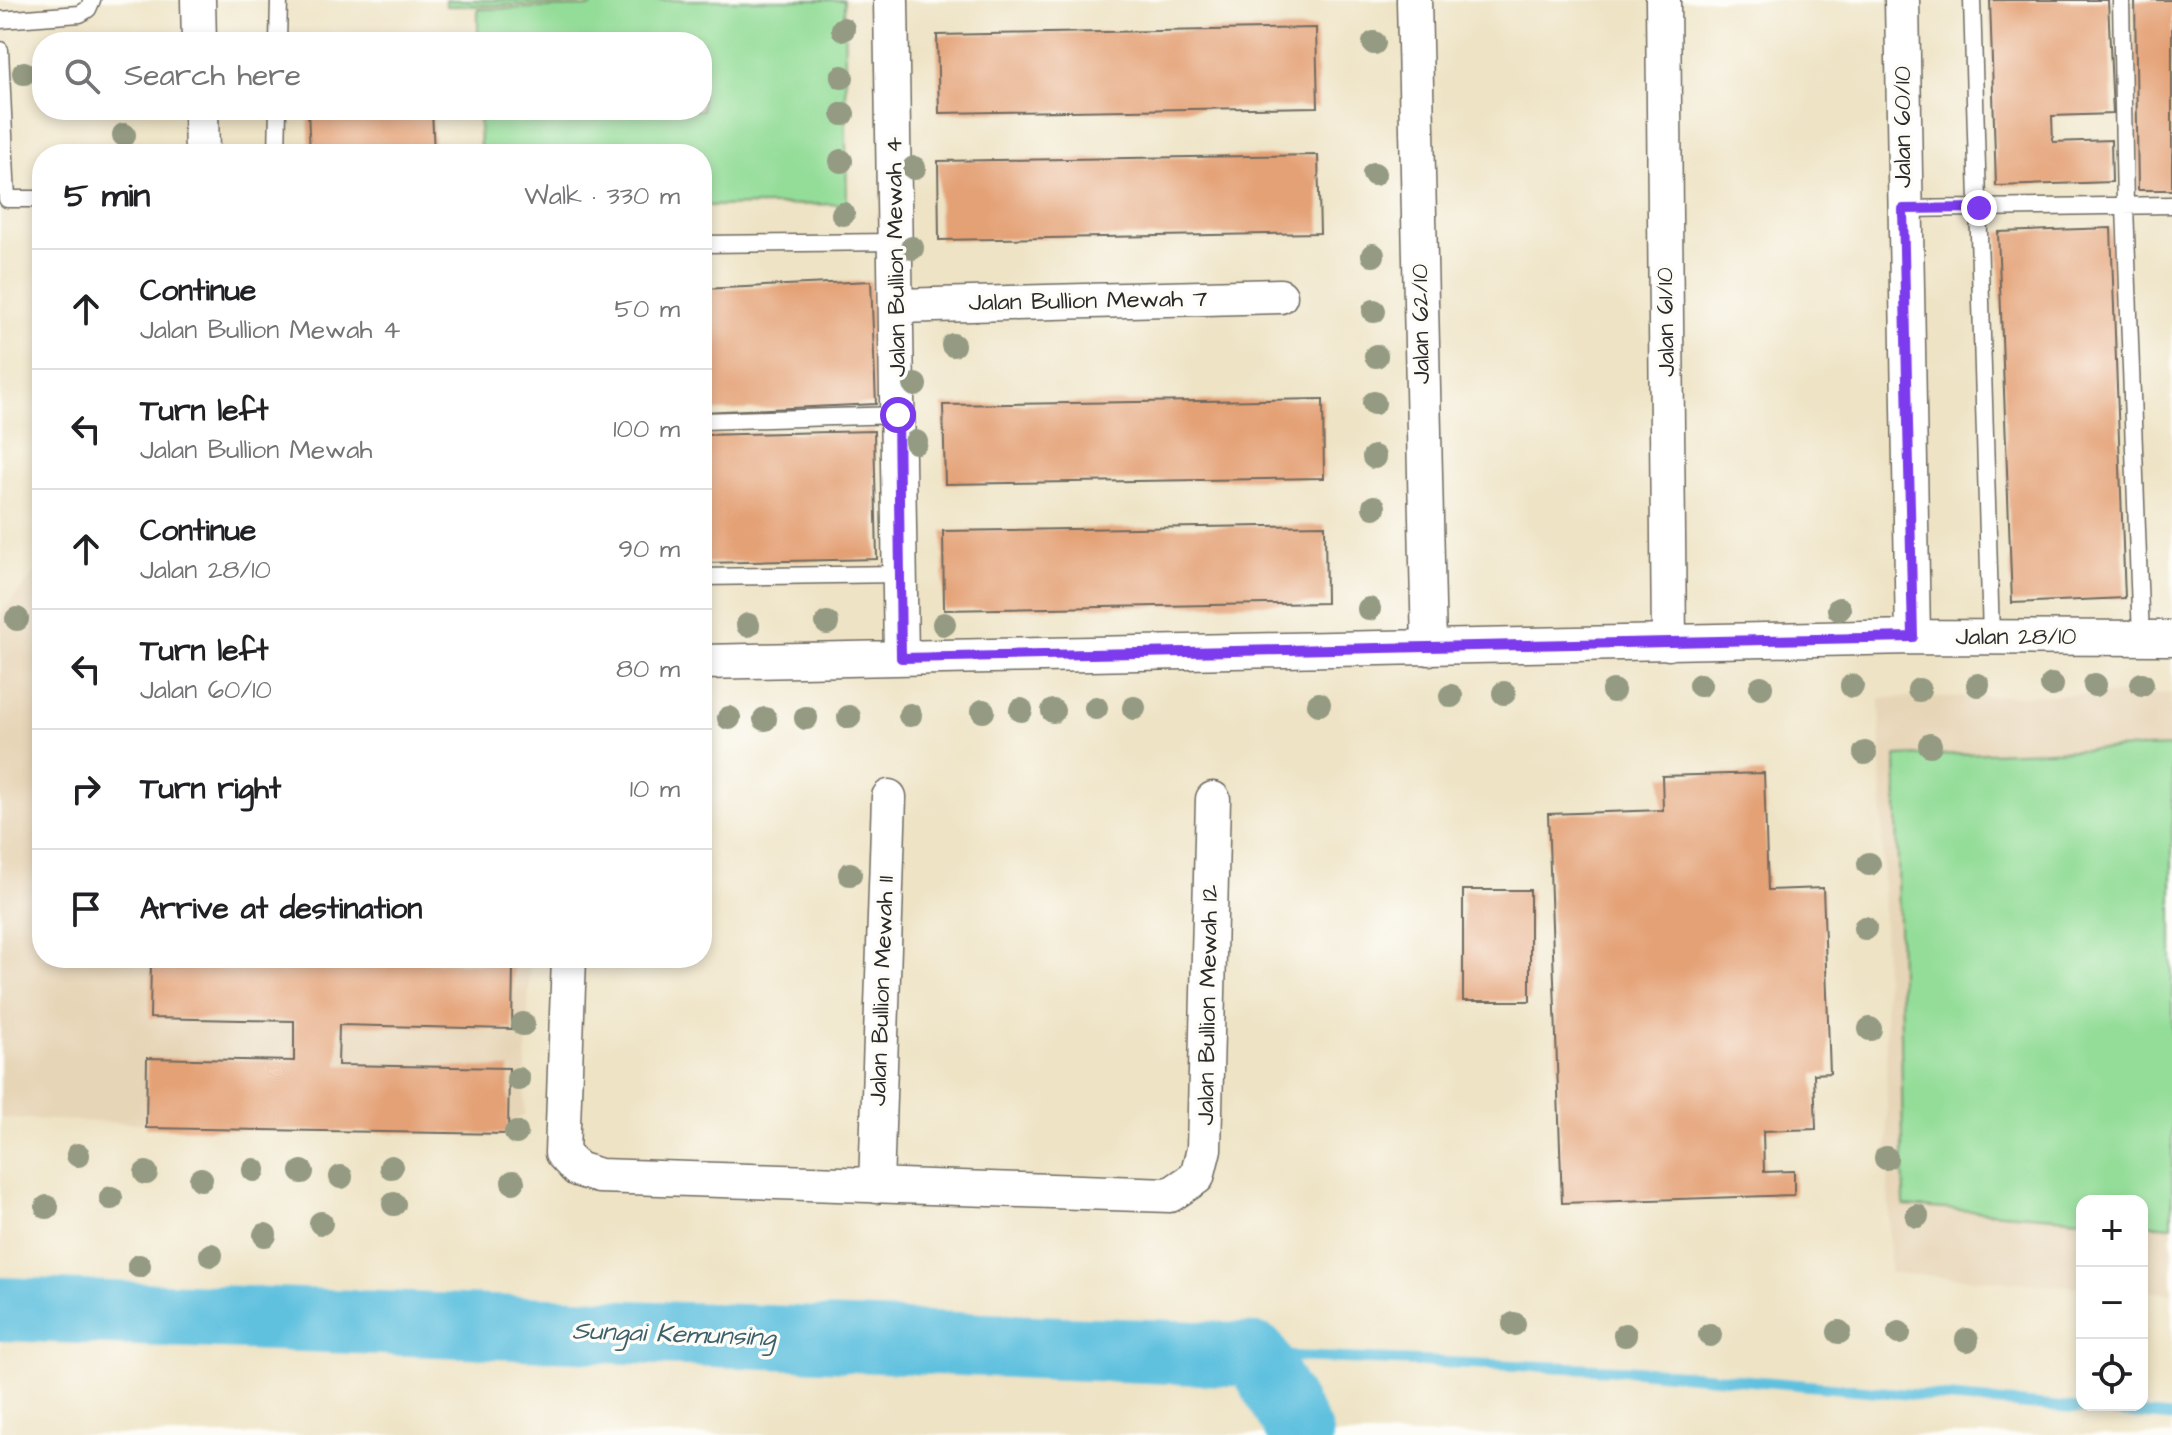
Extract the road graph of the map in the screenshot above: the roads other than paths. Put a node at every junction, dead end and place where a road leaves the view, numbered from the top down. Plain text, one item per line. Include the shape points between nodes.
1 (92, 0) edge
2 (198, 0) edge
3 (279, 0) edge
4 (891, 0) edge
5 (1414, 0) edge
6 (1663, 0) edge
7 (1902, 0) edge
8 (1972, 0) edge
9 (2121, 0) edge
10 (0, 20) edge
11 (199, 32) edge
12 (278, 32) edge
13 (0, 50) edge
14 (201, 120) edge
15 (278, 120) edge
16 (202, 144) edge
17 (277, 144) edge
18 (32, 199) edge
19 (3, 200) edge
20 (2172, 205) edge
21 (2125, 206) junction
22 (1979, 208) junction
23 (1903, 209) junction
24 (896, 242) junction
25 (712, 244) edge
26 (1280, 296) dead end
27 (897, 306) junction
28 (898, 415) junction
29 (712, 421) edge
30 (899, 574) junction
31 (712, 577) edge
32 (1913, 637) junction
33 (1991, 637) junction
34 (2157, 638) edge
35 (1669, 643) junction
36 (1429, 648) junction
37 (901, 658) junction
38 (712, 662) edge
39 (889, 797) dead end
40 (1213, 799) dead end
41 (569, 968) edge
42 (876, 1186) junction

1 - 10 lane via 80,14
2 - 11 street
3 - 12 lane
4 - 24 street, Jalan Bullion Mewah 4
5 - 36 street, Jalan 62/10
6 - 35 street, Jalan 61/10
7 - 23 street, Jalan 60/10
8 - 22 lane
9 - 21 lane
13 - 19 lane
14 - 16 street
15 - 17 lane
18 - 19 lane
20 - 21 lane
21 - 22 lane
21 - 34 lane
22 - 23 lane
22 - 33 lane
23 - 32 street, Jalan 60/10
24 - 25 lane
24 - 27 street, Jalan Bullion Mewah 4
26 - 27 street, Jalan Bullion Mewah 7
27 - 28 street, Jalan Bullion Mewah 4
28 - 29 lane
28 - 30 street, Jalan Bullion Mewah 4
30 - 31 lane
30 - 37 street, Jalan Bullion Mewah 4
32 - 33 street, Jalan 28/10
32 - 35 street, Jalan 28/10
33 - 34 street, Jalan 28/10
35 - 36 street, Jalan 28/10
36 - 37 street, Jalan 28/10
37 - 38 street, Jalan 28/10
39 - 42 street, Jalan Bullion Mewah 11
40 - 42 street, Jalan Bullion Mewah 12 via 1204,1149 1197,1177 1170,1195
41 - 42 street via 562,1153 577,1169 599,1176

